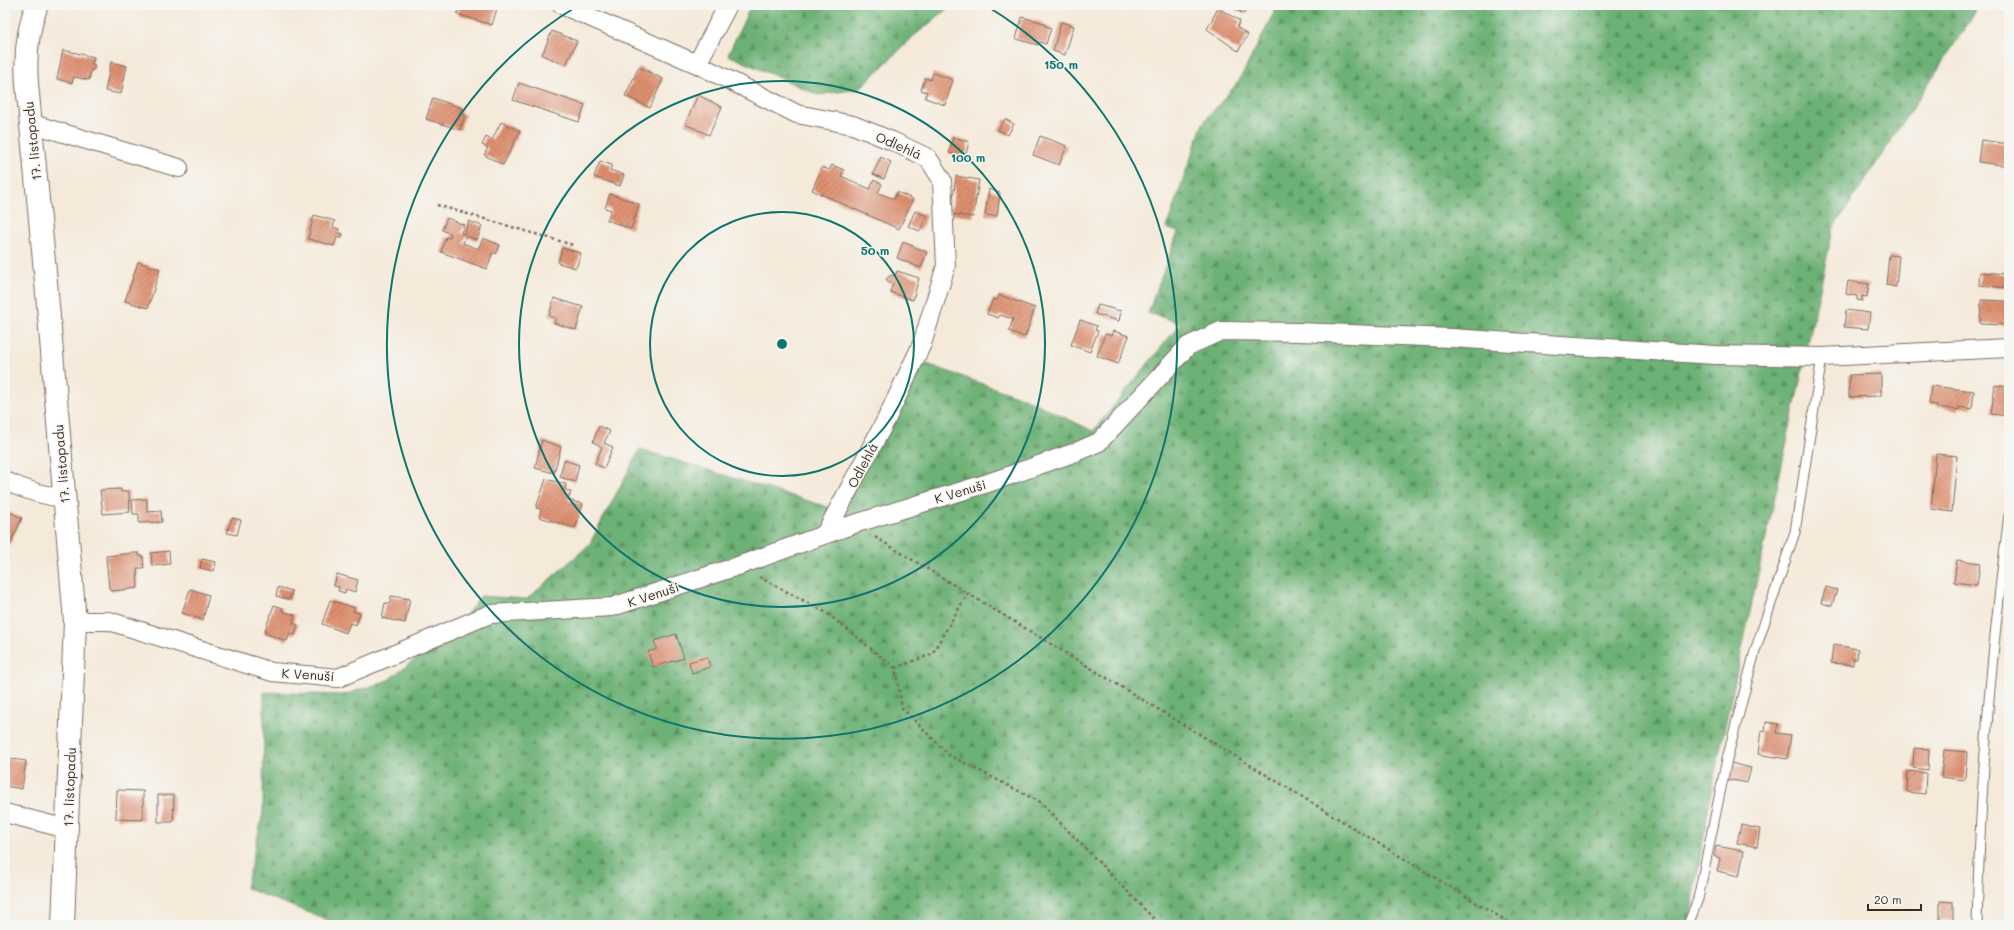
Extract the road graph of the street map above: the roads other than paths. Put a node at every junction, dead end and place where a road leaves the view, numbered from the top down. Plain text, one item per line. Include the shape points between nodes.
1 (37, 5) edge
2 (562, 5) edge
3 (728, 5) edge
4 (697, 64) junction
5 (30, 123) junction
6 (179, 168) dead end
7 (2009, 348) edge
8 (1822, 357) junction
9 (5, 481) edge
10 (64, 498) junction
11 (2009, 515) edge
12 (824, 534) junction
13 (75, 621) junction
14 (5, 813) edge
15 (67, 829) junction
16 (63, 925) edge
17 (1688, 925) edge
18 (1977, 925) edge

1 - 5 main road, 17. listopadu via 28,34 25,60
2 - 4 street, Odlehlá
3 - 4 street
4 - 12 street, Odlehlá via 796,114 853,125 928,158 942,180 946,266 922,344 886,420
5 - 6 street
5 - 10 main road, 17. listopadu
7 - 8 street
8 - 12 street, K Venuši via 1716,355 1451,338 1221,331 1188,346 1099,442 988,483
8 - 17 lane via 1795,532 1755,651 1727,759 1698,900
9 - 10 street via 28,492
10 - 13 main road, 17. listopadu
11 - 18 lane via 2000,582 1979,833
12 - 13 street, K Venuši via 738,566 612,607 490,614 338,678 272,672 109,621
13 - 15 main road, 17. listopadu
14 - 15 street
15 - 16 main road, 17. listopadu

